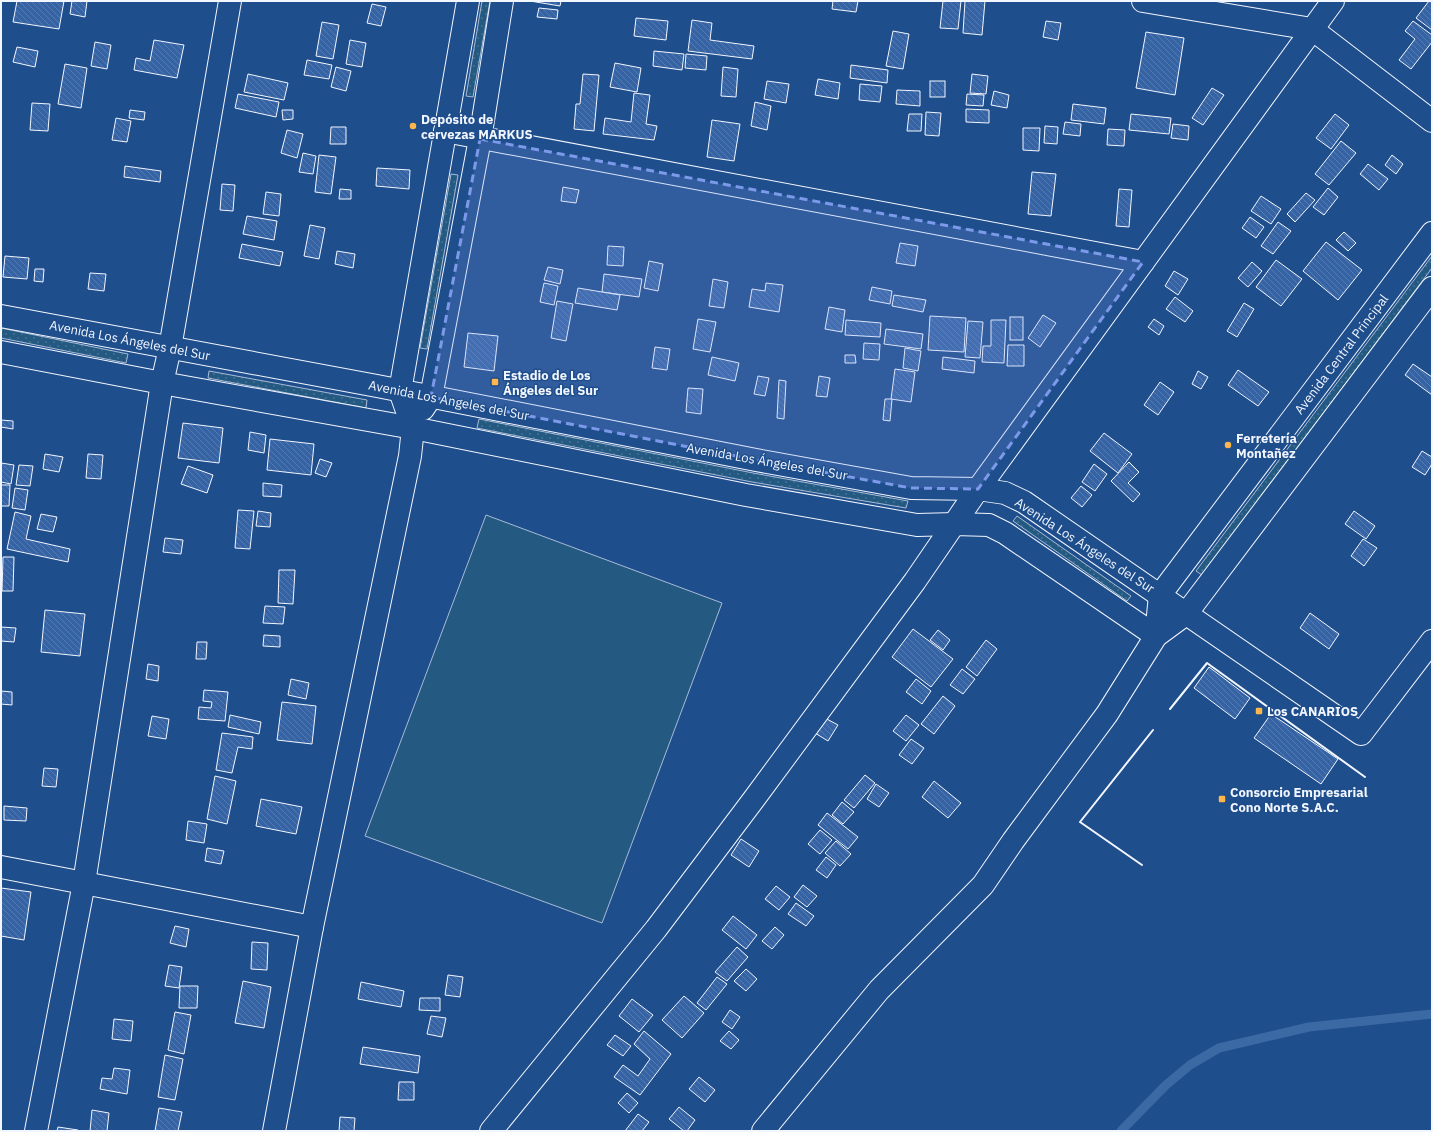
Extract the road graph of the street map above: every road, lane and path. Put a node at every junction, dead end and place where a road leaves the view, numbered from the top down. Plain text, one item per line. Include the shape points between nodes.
1 (230, 1) edge
2 (468, 1) edge
3 (502, 1) edge
4 (1333, 1) edge
5 (1156, 2) edge
6 (1312, 29) junction
7 (1432, 121) edge
8 (445, 131) junction
9 (480, 139) junction
10 (1432, 233) edge
11 (1143, 262) junction
12 (1432, 288) edge
13 (1, 316) edge
14 (170, 348) junction
15 (1, 352) edge
16 (162, 383) junction
17 (400, 390) junction
18 (431, 397) junction
19 (413, 428) junction
20 (978, 489) junction
21 (955, 524) junction
22 (1160, 594) junction
23 (1186, 614) junction
24 (1156, 636) junction
25 (1432, 641) edge
26 (1, 867) edge
27 (84, 883) junction
28 (312, 926) junction
29 (36, 1131) edge
30 (274, 1131) edge
31 (491, 1131) edge
32 (763, 1131) edge

1 - 14 street
2 - 8 street
3 - 9 street
4 - 6 street
5 - 6 street
6 - 7 street
6 - 11 street
8 - 9 street
8 - 17 street
9 - 11 street
9 - 18 street
10 - 22 street, Avenida Central Principal
11 - 20 street
12 - 23 street
13 - 14 street, Avenida Los Ángeles del Sur
14 - 16 street
14 - 17 street, Avenida Los Ángeles del Sur
15 - 16 street
16 - 19 street
16 - 27 street
17 - 18 street, Avenida Los Ángeles del Sur
17 - 19 street
18 - 19 street
18 - 20 street, Avenida Los Ángeles del Sur via 911,488
19 - 21 street via 746,495 918,525
19 - 28 street via 410,456
20 - 21 street
20 - 22 street, Avenida Los Ángeles del Sur via 1005,493 1024,502
21 - 24 street via 989,525 1005,533
21 - 31 street via 656,930
22 - 23 street, Avenida Los Ángeles del Sur
22 - 24 street
23 - 24 street
23 - 25 street, Avenida Los Ángeles del Sur via 1361,734
24 - 32 street via 1107,714 983,884 879,990
26 - 27 street
27 - 28 street
27 - 29 street
28 - 30 street

